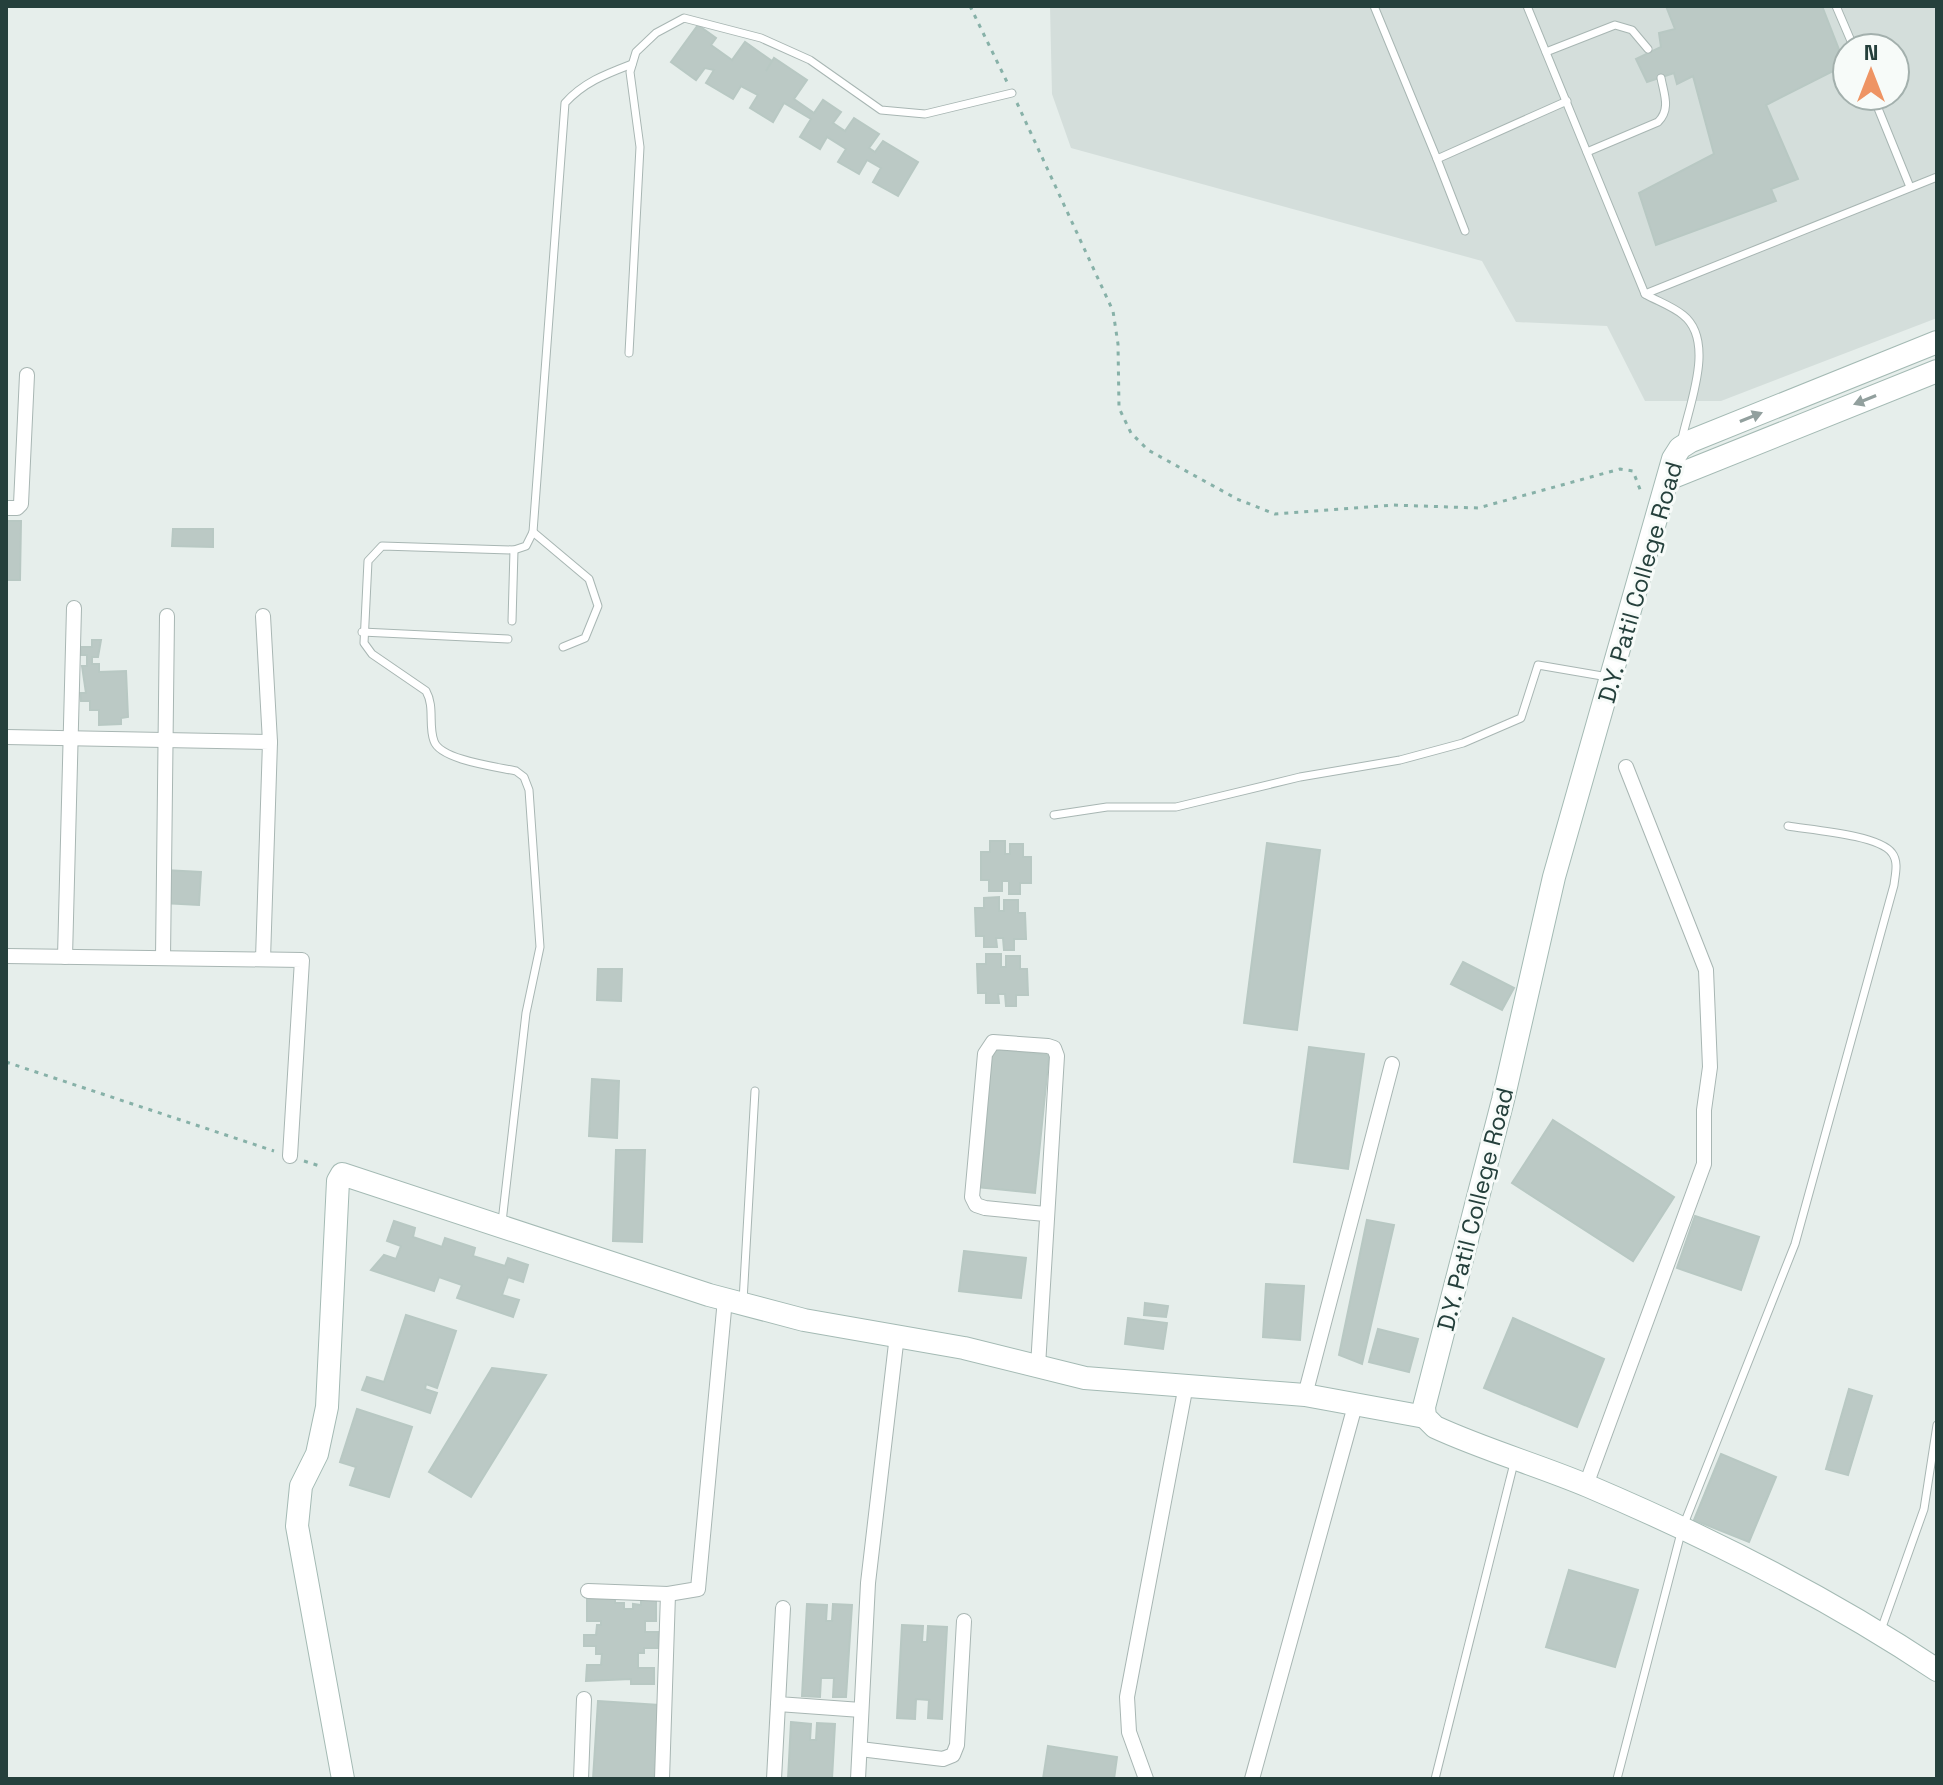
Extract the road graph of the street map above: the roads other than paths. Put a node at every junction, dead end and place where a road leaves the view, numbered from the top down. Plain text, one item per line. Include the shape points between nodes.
1 (1374, 6) edge
2 (1527, 6) edge
3 (1836, 6) edge
4 (1847, 32) edge
5 (1648, 49) dead end
6 (1546, 52) junction
7 (632, 64) junction
8 (1661, 78) dead end
9 (1012, 93) road end
10 (1567, 101) junction
11 (1880, 112) edge
12 (1587, 152) junction
13 (1437, 159) junction
14 (1937, 177) edge
15 (1910, 187) junction
16 (1465, 231) dead end
17 (1645, 294) junction
18 (1937, 342) edge
19 (629, 353) dead end
20 (1937, 371) edge
21 (27, 375) dead end
22 (1680, 448) junction
23 (1677, 476) junction
24 (6, 508) edge
25 (533, 532) junction
26 (514, 550) junction
27 (74, 608) dead end
28 (167, 616) dead end
29 (263, 616) dead end
30 (512, 621) dead end
31 (362, 632) junction
32 (508, 639) dead end
33 (563, 647) dead end
34 (1612, 678) junction
35 (6, 737) edge
36 (69, 738) junction
37 (167, 740) junction
38 (270, 742) junction
39 (1626, 767) dead end
40 (1054, 815) dead end
41 (1788, 826) dead end
42 (6, 956) edge
43 (65, 957) junction
44 (163, 958) junction
45 (263, 959) junction
46 (1392, 1064) dead end
47 (755, 1091) dead end
48 (290, 1156) road end
49 (1045, 1214) junction
50 (502, 1224) junction
51 (734, 1301) junction
52 (897, 1335) junction
53 (1038, 1366) junction
54 (1186, 1385) junction
55 (1305, 1395) junction
56 (1356, 1402) junction
57 (1425, 1417) junction
58 (1937, 1425) edge
59 (1516, 1458) junction
60 (1586, 1485) junction
61 (1682, 1529) junction
62 (588, 1591) dead end
63 (668, 1594) junction
64 (783, 1608) dead end
65 (964, 1621) dead end
66 (1880, 1632) junction
67 (1937, 1670) edge
68 (584, 1699) dead end
69 (778, 1704) junction
70 (861, 1710) junction
71 (860, 1749) junction
72 (343, 1779) edge
73 (581, 1779) edge
74 (662, 1779) edge
75 (774, 1779) edge
76 (858, 1779) edge
77 (1146, 1779) edge
78 (1252, 1779) edge
79 (1435, 1779) edge
80 (1617, 1779) edge

1 - 13 lane
2 - 6 lane
3 - 4 lane
5 - 6 lane via 1632,30 1615,25
6 - 10 lane
7 - 9 lane via 636,52 656,33 684,18 761,38 810,60 881,110 925,114
7 - 19 lane via 640,147
7 - 25 lane via 600,76 565,103
8 - 12 lane via 1664,116
10 - 12 lane
10 - 13 lane
11 - 15 lane
12 - 17 lane
13 - 16 lane
14 - 15 lane
15 - 17 lane
17 - 22 lane, D.Y. Patil College Road via 1684,316 1697,333 1699,353
22 -> 18 street
20 -> 23 street
21 - 24 street via 21,504
22 - 23 street, D.Y. Patil College Road
23 - 34 street, D.Y. Patil College Road via 1658,516
25 - 26 lane via 526,546
25 - 33 lane via 589,579 598,606 585,638
26 - 30 lane
26 - 31 lane via 374,550 368,561
27 - 36 street
28 - 37 street
29 - 38 street
31 - 32 lane
31 - 50 lane via 372,654 426,691 438,749 516,771 529,790 540,947 526,1013
34 - 40 lane via 1538,665 1521,718 1463,743 1176,807 1107,807
34 - 57 street, D.Y. Patil College Road via 1554,877
35 - 36 street
36 - 37 street
36 - 43 street
37 - 38 street
37 - 44 street
38 - 45 street
39 - 60 street via 1706,970 1710,1067 1704,1164
41 - 61 lane via 1878,842 1892,853 1894,885 1795,1244
42 - 43 street
43 - 44 street
44 - 45 street
45 - 48 street via 302,960
46 - 55 street
47 - 51 lane
49 - 49 street via 985,1208 972,1197 985,1054 993,1042 1048,1046 1057,1056
49 - 53 street
50 - 51 street
50 - 72 street via 342,1174 338,1181 327,1407 317,1454 301,1486 297,1526
51 - 52 street via 804,1320
51 - 63 street via 701,1582 691,1593
52 - 53 street
52 - 70 street via 868,1583
53 - 54 street via 1085,1378
54 - 55 street
54 - 77 street via 1127,1697 1129,1732
55 - 56 street
56 - 57 street
56 - 78 street
57 - 59 street via 1444,1431
58 - 66 lane via 1924,1509
59 - 60 street
59 - 79 lane
60 - 61 street
61 - 66 street
61 - 80 lane
62 - 63 street
63 - 74 street
64 - 69 street
65 - 71 street via 953,1755 943,1759
66 - 67 street
68 - 73 street
69 - 70 street
69 - 75 street
70 - 71 street
71 - 76 street

